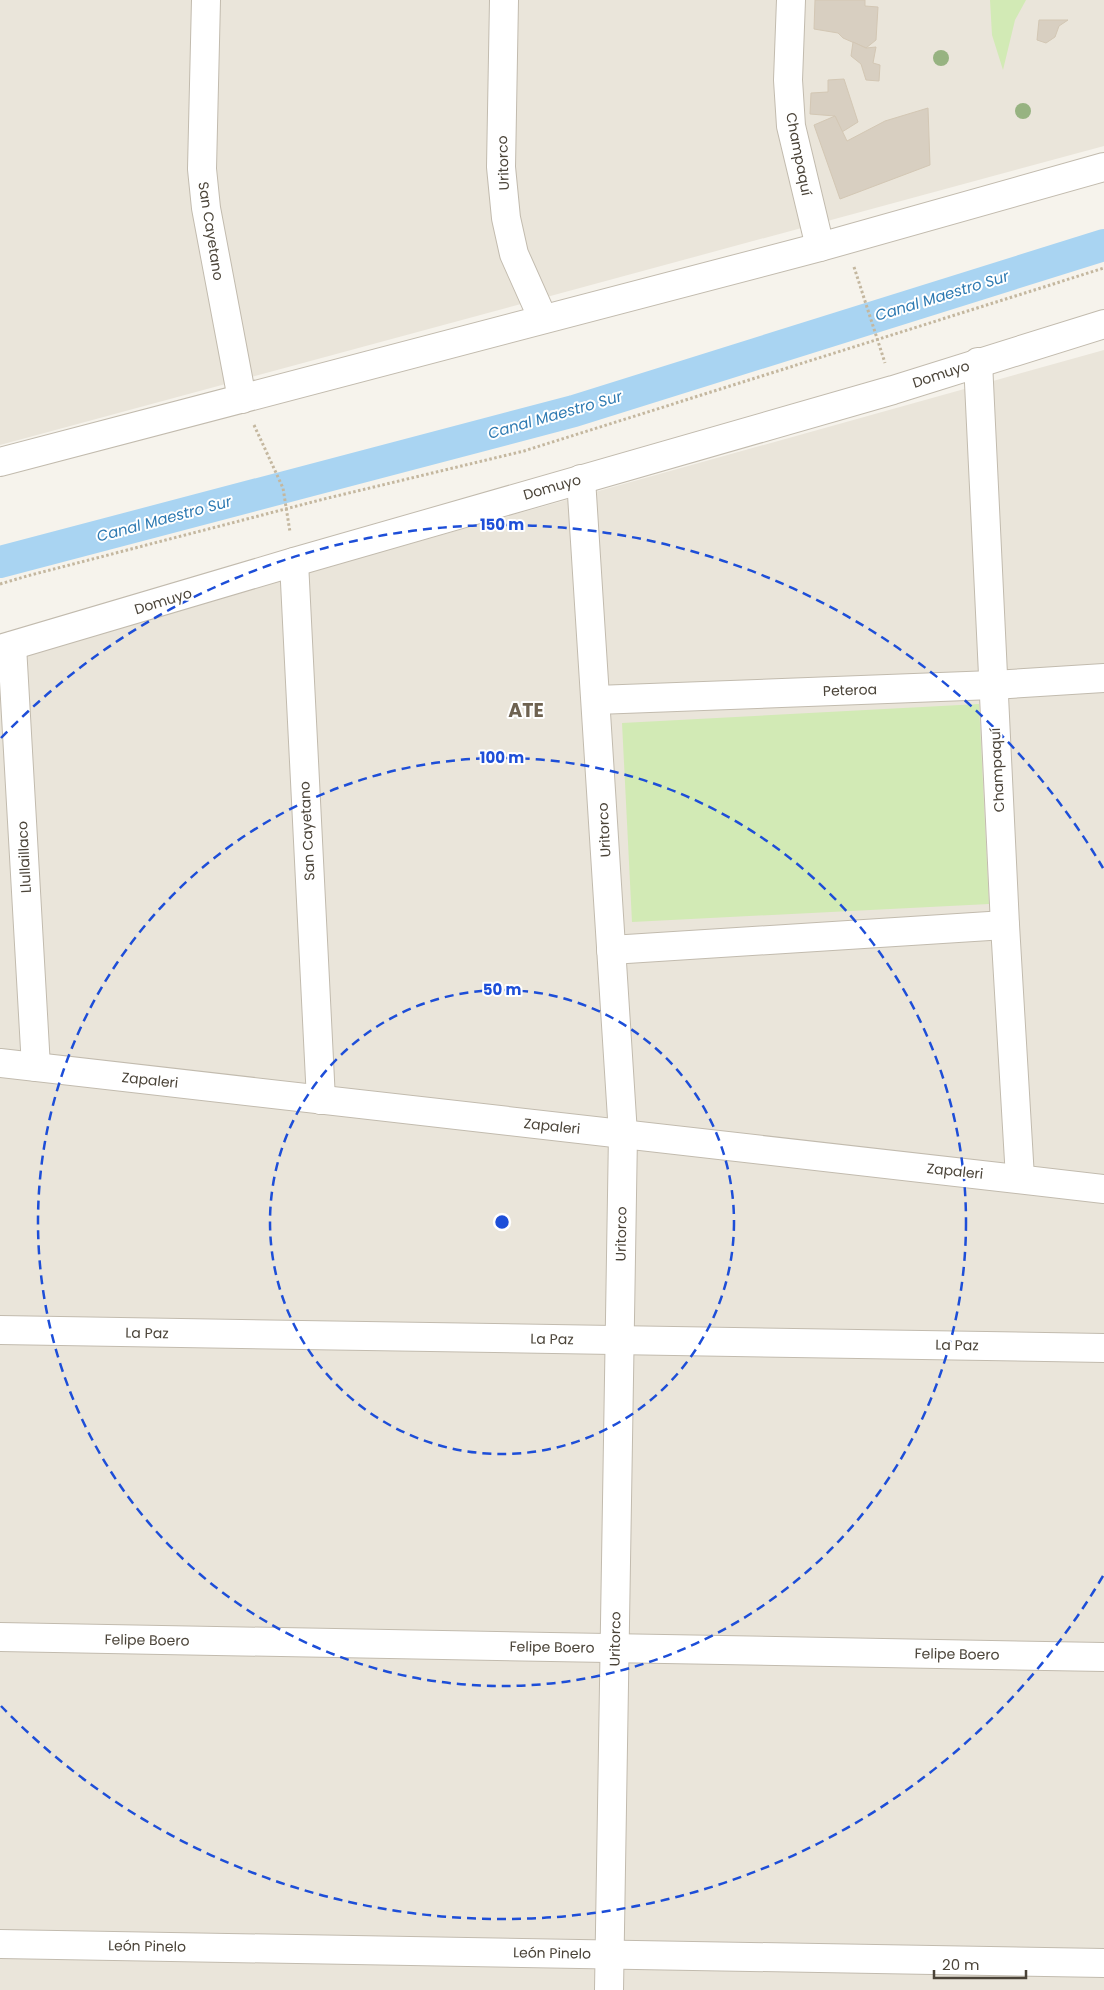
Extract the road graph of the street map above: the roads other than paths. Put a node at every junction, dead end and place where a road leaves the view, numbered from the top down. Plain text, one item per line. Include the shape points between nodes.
1 (206, 0) edge
2 (504, 0) edge
3 (791, 0) edge
4 (1104, 167) edge
5 (820, 247) junction
6 (543, 319) junction
7 (1104, 324) edge
8 (978, 362) junction
9 (242, 399) junction
10 (0, 462) edge
11 (582, 479) junction
12 (294, 562) junction
13 (6, 647) edge
14 (1104, 678) edge
15 (992, 684) junction
16 (596, 700) junction
17 (1005, 924) junction
18 (611, 950) junction
19 (0, 1064) edge
20 (36, 1068) junction
21 (321, 1100) junction
22 (623, 1134) junction
23 (1020, 1178) junction
24 (1104, 1189) edge
25 (0, 1330) edge
26 (619, 1340) junction
27 (1104, 1348) edge
28 (0, 1637) edge
29 (615, 1648) junction
30 (1104, 1657) edge
31 (0, 1944) edge
32 (610, 1954) junction
33 (1104, 1963) edge
34 (609, 1990) edge

1 - 9 street, San Cayetano via 202,169 206,208
2 - 6 street, Uritorco via 501,167 506,218 514,254
3 - 5 street, Champaquí via 788,80 791,126
4 - 5 street
5 - 6 street
6 - 9 street
7 - 8 street, Domuyo
8 - 11 street, Domuyo via 893,390
8 - 15 street, Champaquí
9 - 10 street
11 - 12 street, Domuyo
11 - 16 street, Uritorco
12 - 13 street, Domuyo
12 - 21 street, San Cayetano
13 - 20 street, Llullaillaco
14 - 15 street, Peteroa
15 - 16 street, Peteroa
15 - 17 street, Champaquí
16 - 18 street, Uritorco
17 - 18 street
17 - 23 street, Champaquí
18 - 22 street, Uritorco
19 - 20 street, Zapaleri
20 - 21 street, Zapaleri
21 - 22 street, Zapaleri
22 - 23 street, Zapaleri
22 - 26 street, Uritorco
23 - 24 street, Zapaleri
25 - 26 street, La Paz
26 - 27 street, La Paz
26 - 29 street, Uritorco
28 - 29 street, Felipe Boero
29 - 30 street, Felipe Boero
29 - 32 street, Uritorco
31 - 32 street, León Pinelo
32 - 33 street, León Pinelo
32 - 34 street, Uritorco

